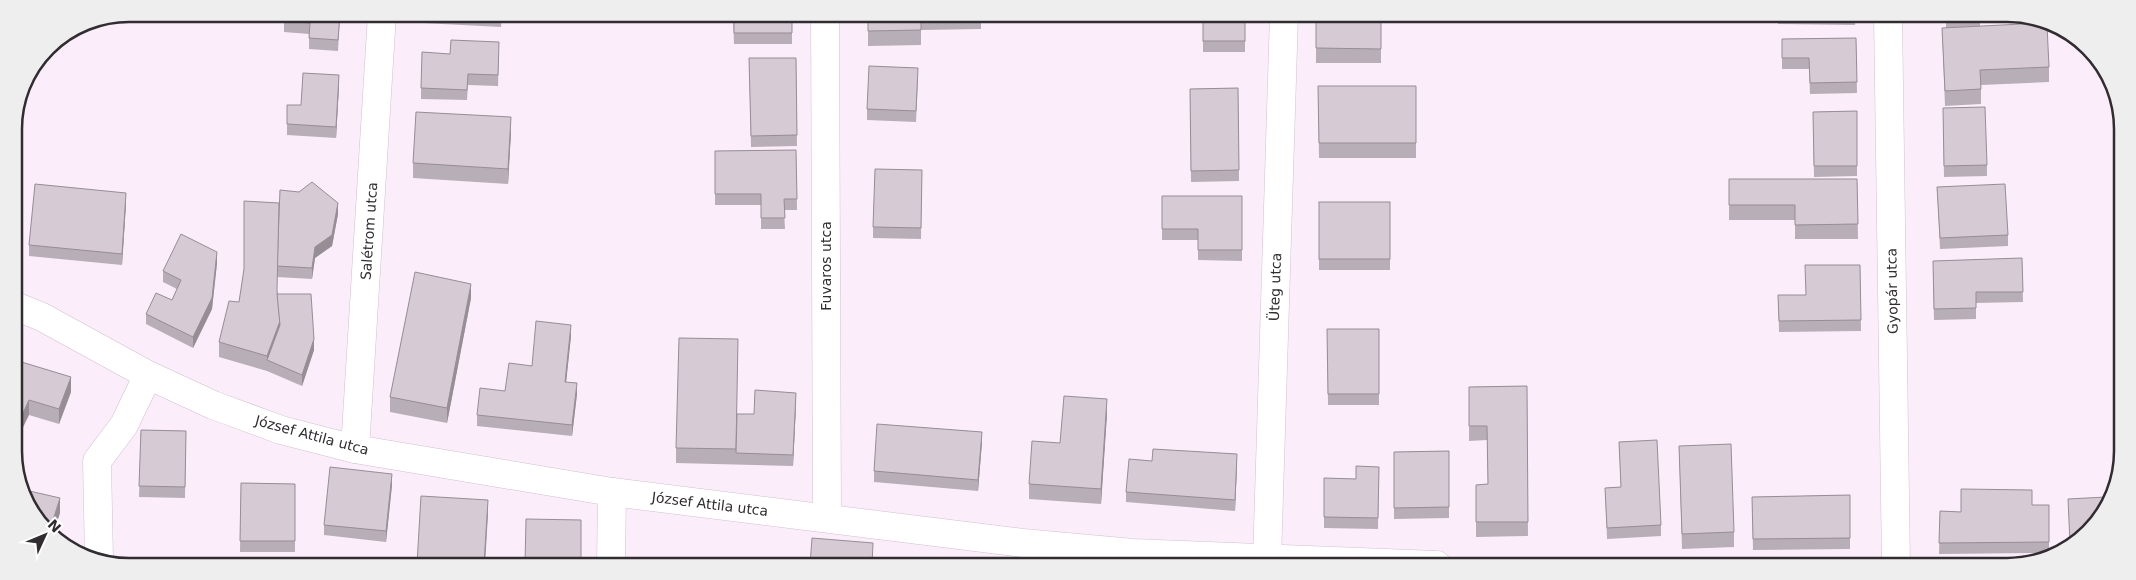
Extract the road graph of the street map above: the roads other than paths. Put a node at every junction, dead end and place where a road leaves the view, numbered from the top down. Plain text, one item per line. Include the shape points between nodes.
1 (1284, 22) edge
2 (1888, 22) edge
3 (381, 23) edge
4 (825, 23) edge
5 (22, 309) edge
6 (148, 375) junction
7 (355, 449) junction
8 (612, 492) junction
9 (826, 518) junction
10 (99, 553) edge
11 (1218, 557) edge
12 (1267, 557) edge
13 (1896, 557) edge
14 (611, 558) edge

1 - 12 street, Üteg utca
2 - 13 street, Gyopár utca
3 - 7 street, Salétrom utca
4 - 9 street, Fuvaros utca
5 - 6 street, József Attila utca
6 - 7 street, József Attila utca via 213,405 281,430
6 - 10 street via 124,425 97,461
7 - 8 street, József Attila utca
8 - 9 street, József Attila utca
8 - 14 street
9 - 11 street, József Attila utca via 1013,541

